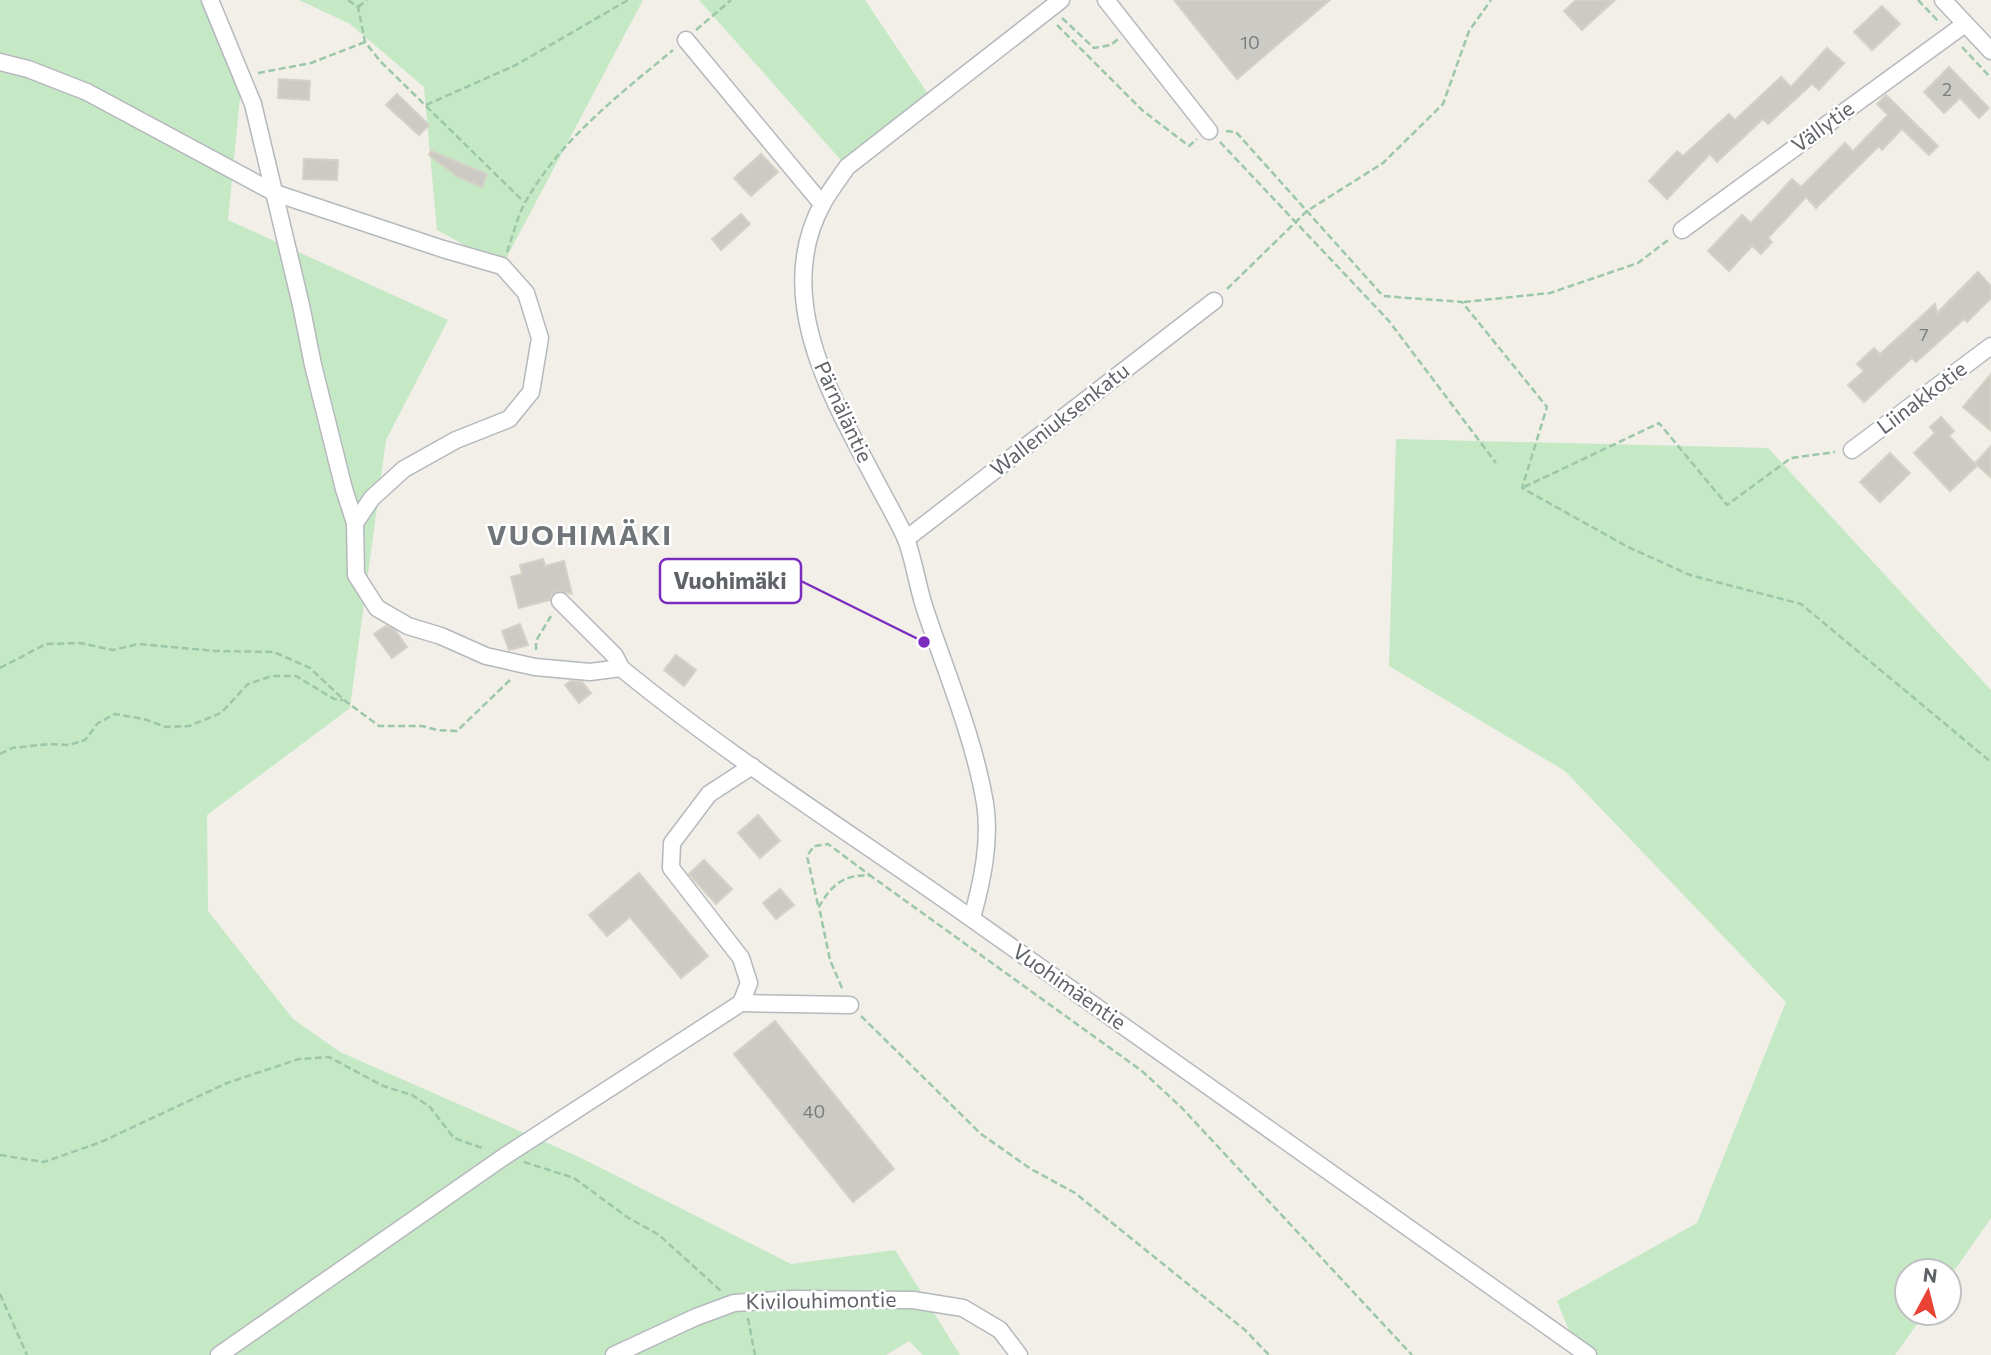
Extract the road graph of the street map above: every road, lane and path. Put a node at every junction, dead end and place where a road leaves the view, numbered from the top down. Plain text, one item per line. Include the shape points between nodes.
1 (210, 0) edge
2 (348, 0) edge
3 (367, 0) edge
4 (628, 0) edge
5 (731, 0) edge
6 (1106, 0) edge
7 (1491, 0) edge
8 (1943, 0) edge
9 (358, 7) junction
10 (1056, 10) edge
11 (1965, 24) junction
12 (686, 40) junction
13 (365, 41) junction
14 (1094, 48) dead end
15 (1991, 51) edge
16 (0, 62) edge
17 (242, 77) junction
18 (426, 106) junction
19 (1209, 131) junction
20 (275, 193) junction
21 (525, 202) junction
22 (822, 204) junction
23 (1307, 211) junction
24 (1296, 222) junction
25 (1682, 230) joint
26 (502, 266) junction
27 (1214, 301) joint
28 (1462, 302) junction
29 (1991, 346) edge
30 (1852, 450) joint
31 (1496, 463) dead end
32 (1522, 488) junction
33 (355, 523) junction
34 (906, 539) junction
35 (559, 601) joint
36 (530, 666) junction
37 (0, 668) edge
38 (621, 668) junction
39 (344, 700) junction
40 (0, 754) edge
41 (1991, 762) edge
42 (752, 766) junction
43 (871, 876) junction
44 (819, 907) junction
45 (972, 918) junction
46 (741, 1003) junction
47 (850, 1004) junction
48 (0, 1155) edge
49 (505, 1156) junction
50 (0, 1294) edge
51 (734, 1303) junction
52 (27, 1355) edge
53 (219, 1355) edge
54 (614, 1355) edge
55 (755, 1355) edge
56 (1019, 1355) edge
57 (1269, 1355) edge
58 (1412, 1355) edge
59 (1587, 1355) edge

1 - 17 street
2 - 9 path
3 - 9 path
4 - 18 path via 516,65
5 - 12 path
6 - 19 street
7 - 23 path via 1469,31 1443,104 1383,163
8 - 11 street
9 - 13 path
10 - 14 path
10 - 19 path via 1142,110 1189,146
10 - 22 street, Pärnäläntie via 847,167
11 - 15 street
11 - 25 street, Vällytie
12 - 21 path via 604,107 560,152
12 - 22 street
13 - 17 path via 311,63
13 - 18 path
16 - 20 street via 87,92
17 - 20 street
18 - 21 path
19 - 23 path via 1237,132
19 - 24 path
20 - 26 street
20 - 33 street via 313,365
21 - 26 path
22 - 34 street, Pärnäläntie via 805,264 805,306 814,351
23 - 24 path
23 - 28 path via 1382,296
24 - 27 path
24 - 31 path via 1389,321
25 - 28 path via 1638,263 1550,293
26 - 33 street via 526,293 540,338 531,392 509,419 456,440 404,469 372,498
27 - 34 street, Walleniuksenkatu
28 - 32 path via 1547,407
29 - 30 street, Liinakkotie
30 - 32 path via 1791,458 1727,505 1658,423
32 - 41 path via 1628,547 1690,575 1801,604
33 - 36 street via 356,575 377,608 408,626 486,656
34 - 45 street, Pärnäläntie via 985,805 982,882
35 - 36 path via 536,641
35 - 38 street, Vuohimäentie via 615,656
36 - 38 street via 590,672
36 - 39 path via 457,731 379,726
37 - 39 path via 46,644 80,643 113,650 139,644 274,652 310,668
38 - 42 street, Vuohimäentie
39 - 40 path via 334,699 296,676 272,676 248,684 221,713 189,726 166,727 115,714 97,723 86,740 12,748
42 - 45 street, Vuohimäentie
42 - 46 street via 709,794 672,843 671,867 741,958 749,983
43 - 44 path via 858,874 839,880
43 - 44 path via 828,844 814,846 807,856
43 - 58 path via 1142,1071
44 - 47 path via 831,960
45 - 59 street, Vuohimäentie
46 - 47 street
46 - 49 street
47 - 57 path via 981,1134 1075,1193 1245,1330
48 - 49 path via 44,1162 101,1142 227,1083 299,1059 329,1057 383,1086 412,1095 430,1107 454,1138
49 - 51 path via 573,1178 659,1235
49 - 53 street
50 - 52 path
51 - 54 street, Kivilouhimontie
51 - 55 path via 748,1319
51 - 56 street, Kivilouhimontie via 913,1300 964,1308 1000,1330

